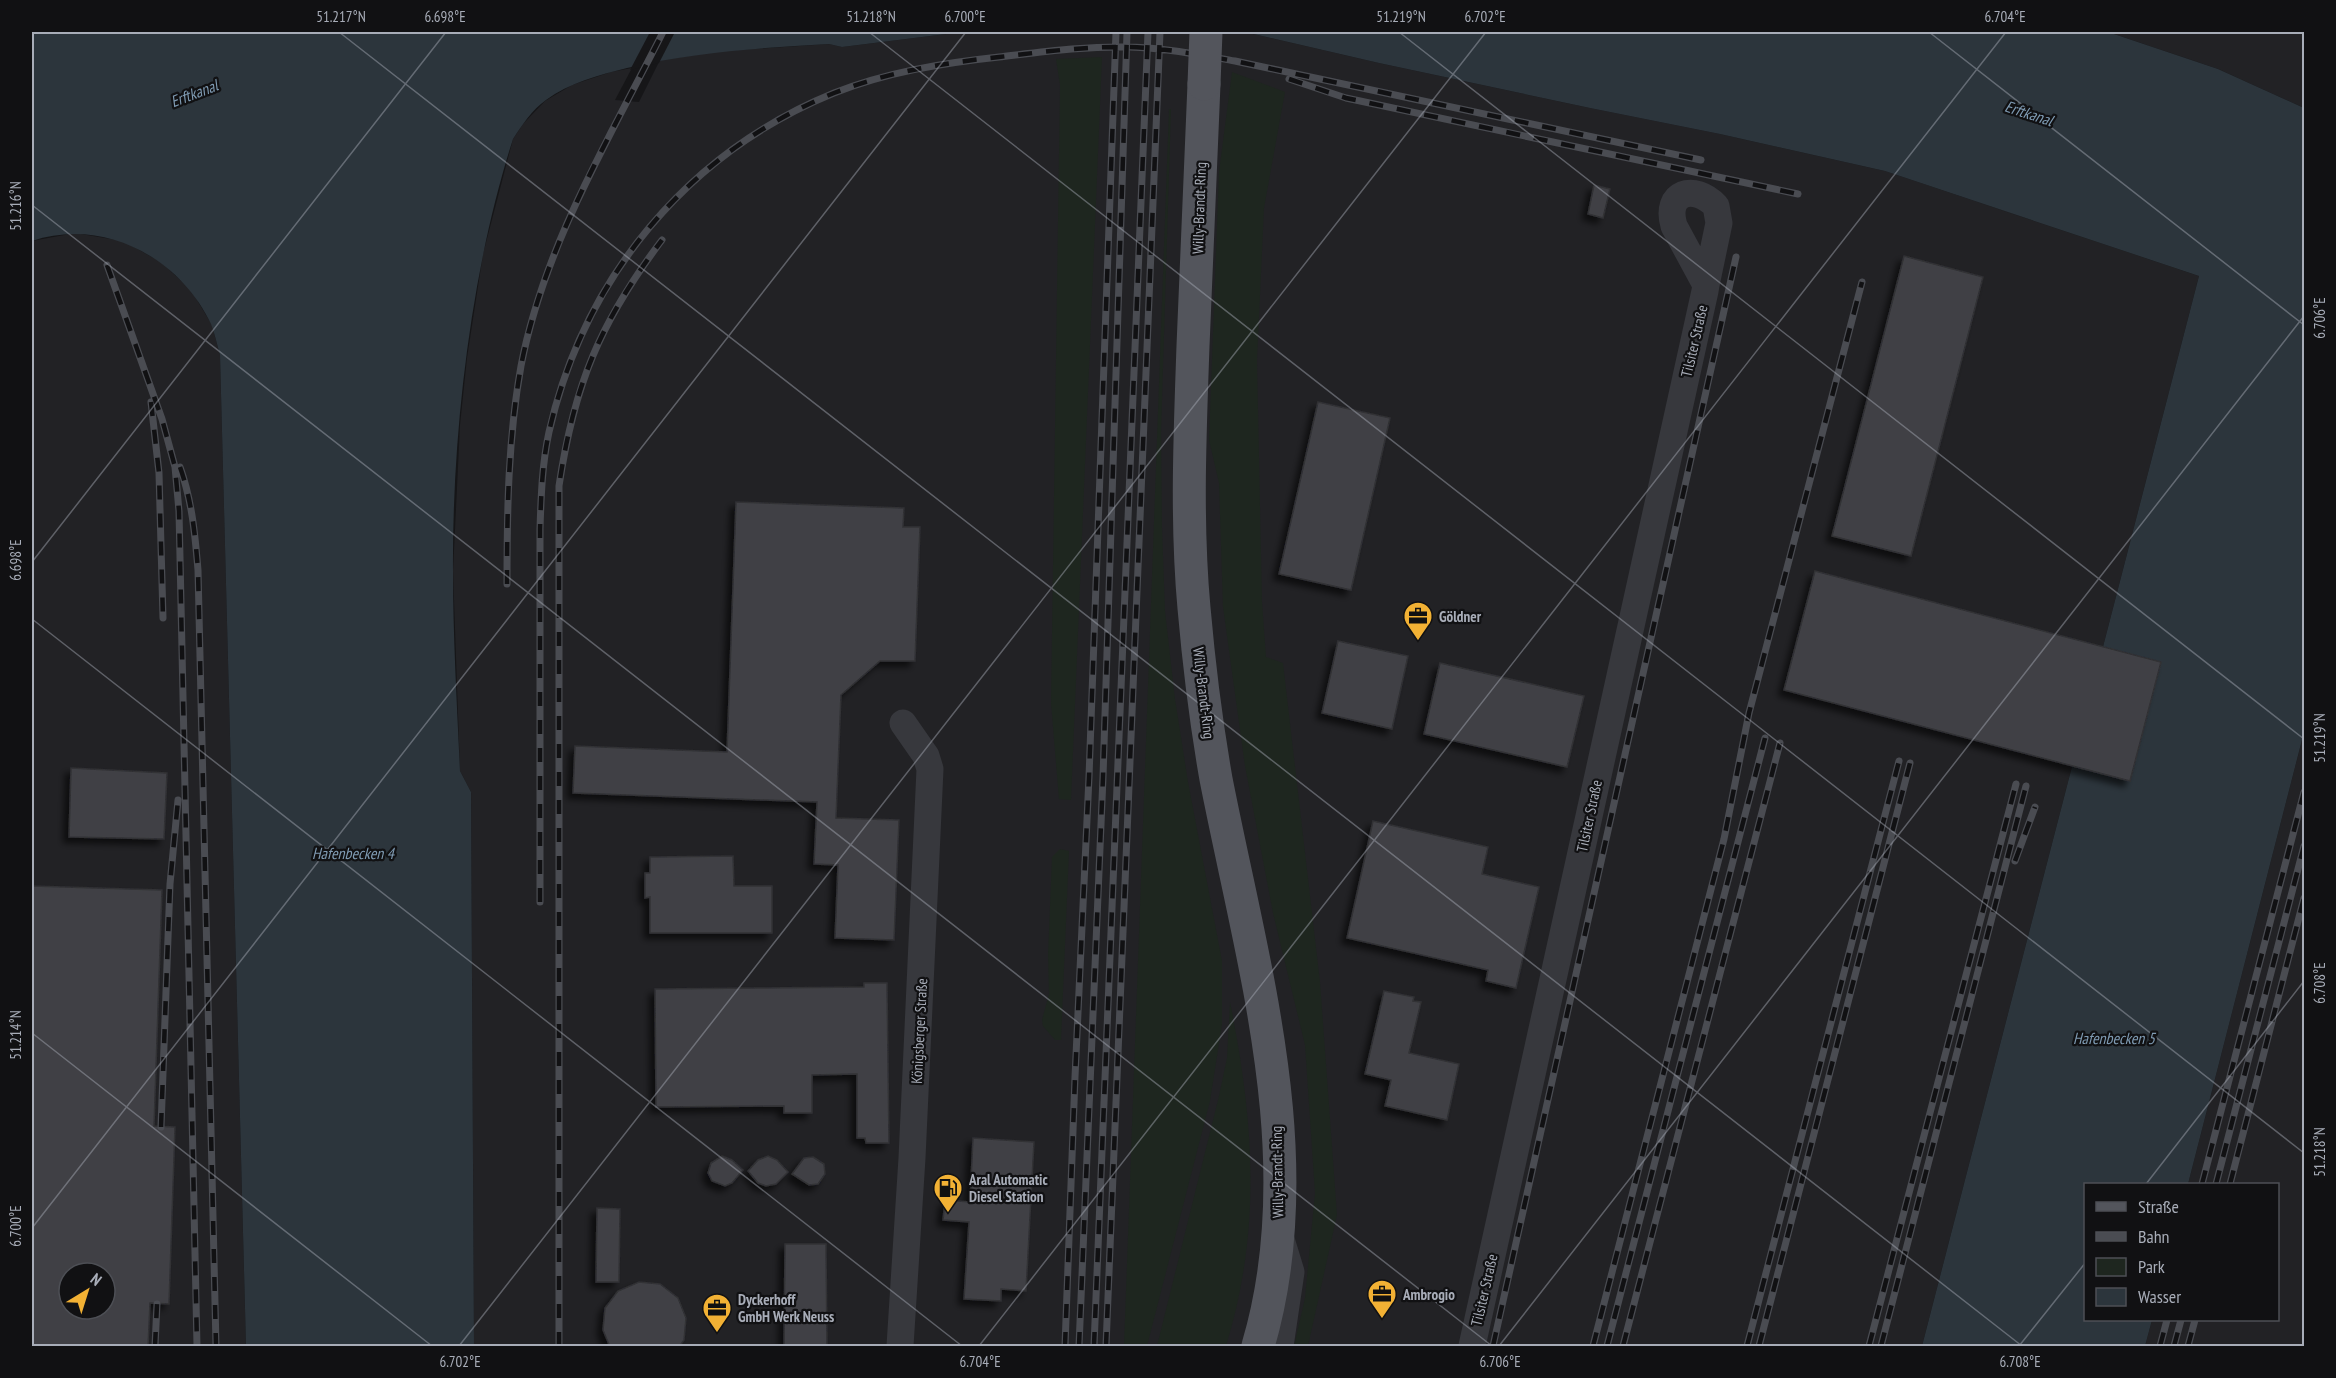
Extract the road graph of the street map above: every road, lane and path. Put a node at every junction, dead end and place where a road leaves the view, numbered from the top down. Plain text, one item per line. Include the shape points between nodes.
1 (1206, 32) edge
2 (1706, 285) dead end
3 (903, 723) dead end
4 (1278, 1228) junction
5 (900, 1347) edge
6 (1258, 1347) edge
7 (1280, 1347) edge
8 (1472, 1347) edge

1 - 4 main road, Willy-Brandt-Ring, bridge via 1190,420 1194,604 1215,774 1265,1022 1275,1096
2 - 8 street, Tilsiter Straße
3 - 5 street, Königsberger Straße via 926,756 930,769
4 - 6 main road, Willy-Brandt-Ring
4 - 7 street via 1291,1272

